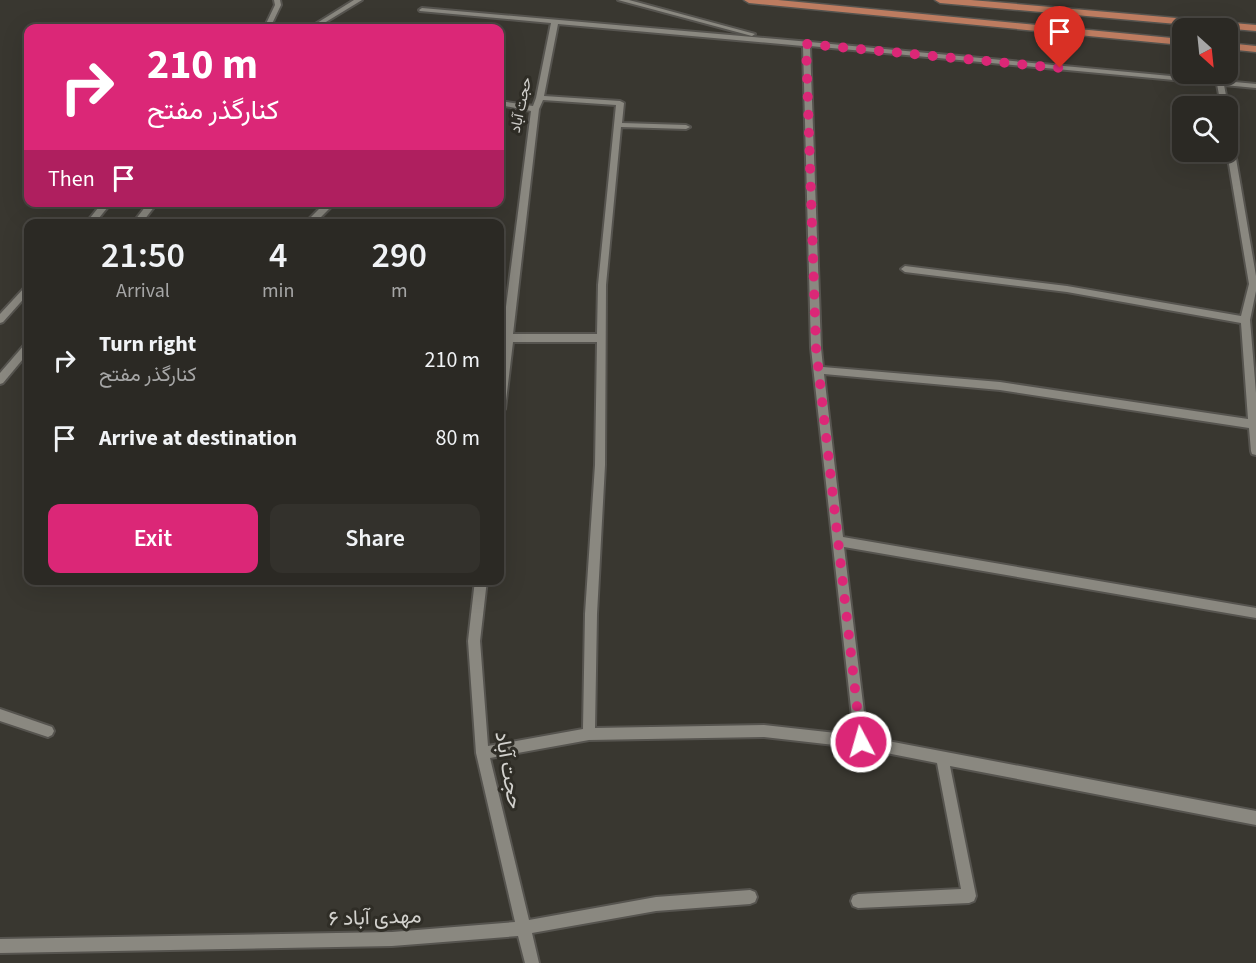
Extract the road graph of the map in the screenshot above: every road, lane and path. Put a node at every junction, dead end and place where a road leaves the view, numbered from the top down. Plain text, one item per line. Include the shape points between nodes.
1 (277, 0) edge
2 (359, 0) edge
3 (621, 0) edge
4 (749, 0) edge
5 (940, 0) edge
6 (422, 10) dead end
7 (660, 18) junction
8 (555, 22) junction
9 (269, 24) edge
10 (319, 24) edge
11 (1256, 28) edge
12 (653, 31) junction
13 (1172, 41) edge
14 (806, 44) junction
15 (1238, 47) edge
16 (1256, 49) edge
17 (1172, 78) edge
18 (1238, 84) edge
19 (1256, 86) edge
20 (540, 98) junction
21 (504, 104) edge
22 (535, 109) junction
23 (618, 126) junction
24 (686, 127) dead end
25 (1232, 162) edge
26 (104, 207) edge
27 (150, 207) edge
28 (327, 207) edge
29 (93, 219) edge
30 (140, 219) edge
31 (313, 219) edge
32 (1246, 252) junction
33 (1256, 254) edge
34 (905, 269) dead end
35 (24, 293) edge
36 (0, 320) edge
37 (1245, 320) junction
38 (504, 322) edge
39 (507, 338) junction
40 (601, 338) junction
41 (24, 352) edge
42 (504, 368) edge
43 (819, 370) junction
44 (0, 380) edge
45 (1253, 397) edge
46 (1252, 424) junction
47 (1256, 451) edge
48 (839, 541) junction
49 (480, 585) edge
50 (1256, 613) edge
51 (0, 715) edge
52 (48, 730) dead end
53 (589, 734) junction
54 (861, 742) junction
55 (482, 753) junction
56 (942, 758) junction
57 (1256, 818) edge
58 (750, 897) dead end
59 (858, 901) dead end
60 (523, 928) junction
61 (0, 946) edge
62 (532, 963) edge

1 - 9 street
2 - 10 street
3 - 7 street
4 - 13 main road
5 - 11 main road
6 - 8 street
7 - 12 street
7 - 14 street
8 - 12 street
8 - 20 street, حجت آباد
12 - 14 street
14 - 17 street
14 - 43 street
15 - 16 main road
18 - 19 street
20 - 22 street, حجت آباد
20 - 23 street via 620,103
21 - 22 street
22 - 38 street, حجت آباد
23 - 24 street
23 - 40 street via 602,285
25 - 32 street
26 - 29 street
27 - 30 street
28 - 31 street
32 - 33 street
32 - 37 street via 1253,284
34 - 37 street via 1067,289
35 - 36 street
37 - 45 street
38 - 39 street, حجت آباد
39 - 40 street
39 - 42 street, حجت آباد
40 - 53 street
41 - 44 street
43 - 46 street via 1000,386
43 - 48 street
45 - 46 street
46 - 47 street
48 - 50 street
48 - 54 street
49 - 55 street, حجت آباد via 474,641
51 - 52 street
53 - 54 street via 764,731
53 - 55 street
54 - 56 street
55 - 60 street, حجت آباد
56 - 57 street
56 - 59 street via 969,896
58 - 60 street, مهدی آباد ۶ via 656,904
60 - 61 street, مهدی آباد ۶ via 392,939
60 - 62 street, حجت آباد

